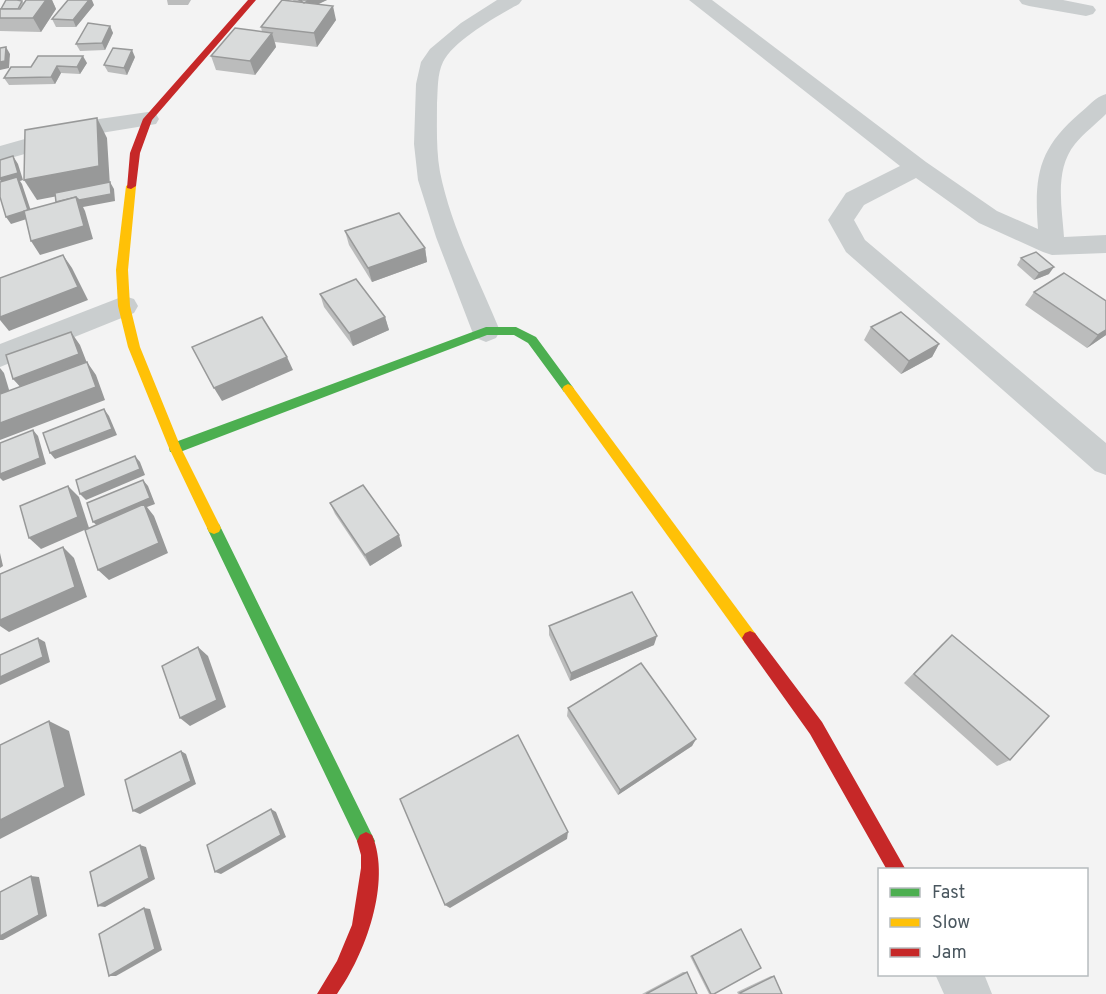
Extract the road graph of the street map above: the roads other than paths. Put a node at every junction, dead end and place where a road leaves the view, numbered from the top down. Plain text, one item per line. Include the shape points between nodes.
1 (252, 0) edge
2 (512, 0) edge
3 (699, 0) edge
4 (1029, 0) edge
5 (1088, 5) edge
6 (1106, 22) edge
7 (1106, 101) edge
8 (147, 119) junction
9 (0, 154) edge
10 (917, 167) junction
11 (1106, 244) edge
12 (1052, 246) junction
13 (123, 306) junction
14 (486, 331) junction
15 (0, 356) edge
16 (175, 448) junction
17 (1106, 462) edge
18 (896, 868) edge
19 (959, 976) edge
20 (326, 994) edge
21 (969, 994) edge

1 - 8 street
2 - 14 street via 453,39 432,61 427,83 425,136 429,179
3 - 10 street
4 - 5 street
5 - 6 street
7 - 12 street via 1063,143 1048,175
8 - 9 street via 93,128
8 - 13 street via 135,153 124,243
10 - 12 street via 988,217
10 - 17 street via 855,199 841,220 855,246
11 - 12 street
13 - 15 street
13 - 16 street via 134,347
14 - 16 street
14 - 18 street via 516,331 532,340 816,728
16 - 20 street via 370,849 370,889 363,924 343,975
19 - 21 street

